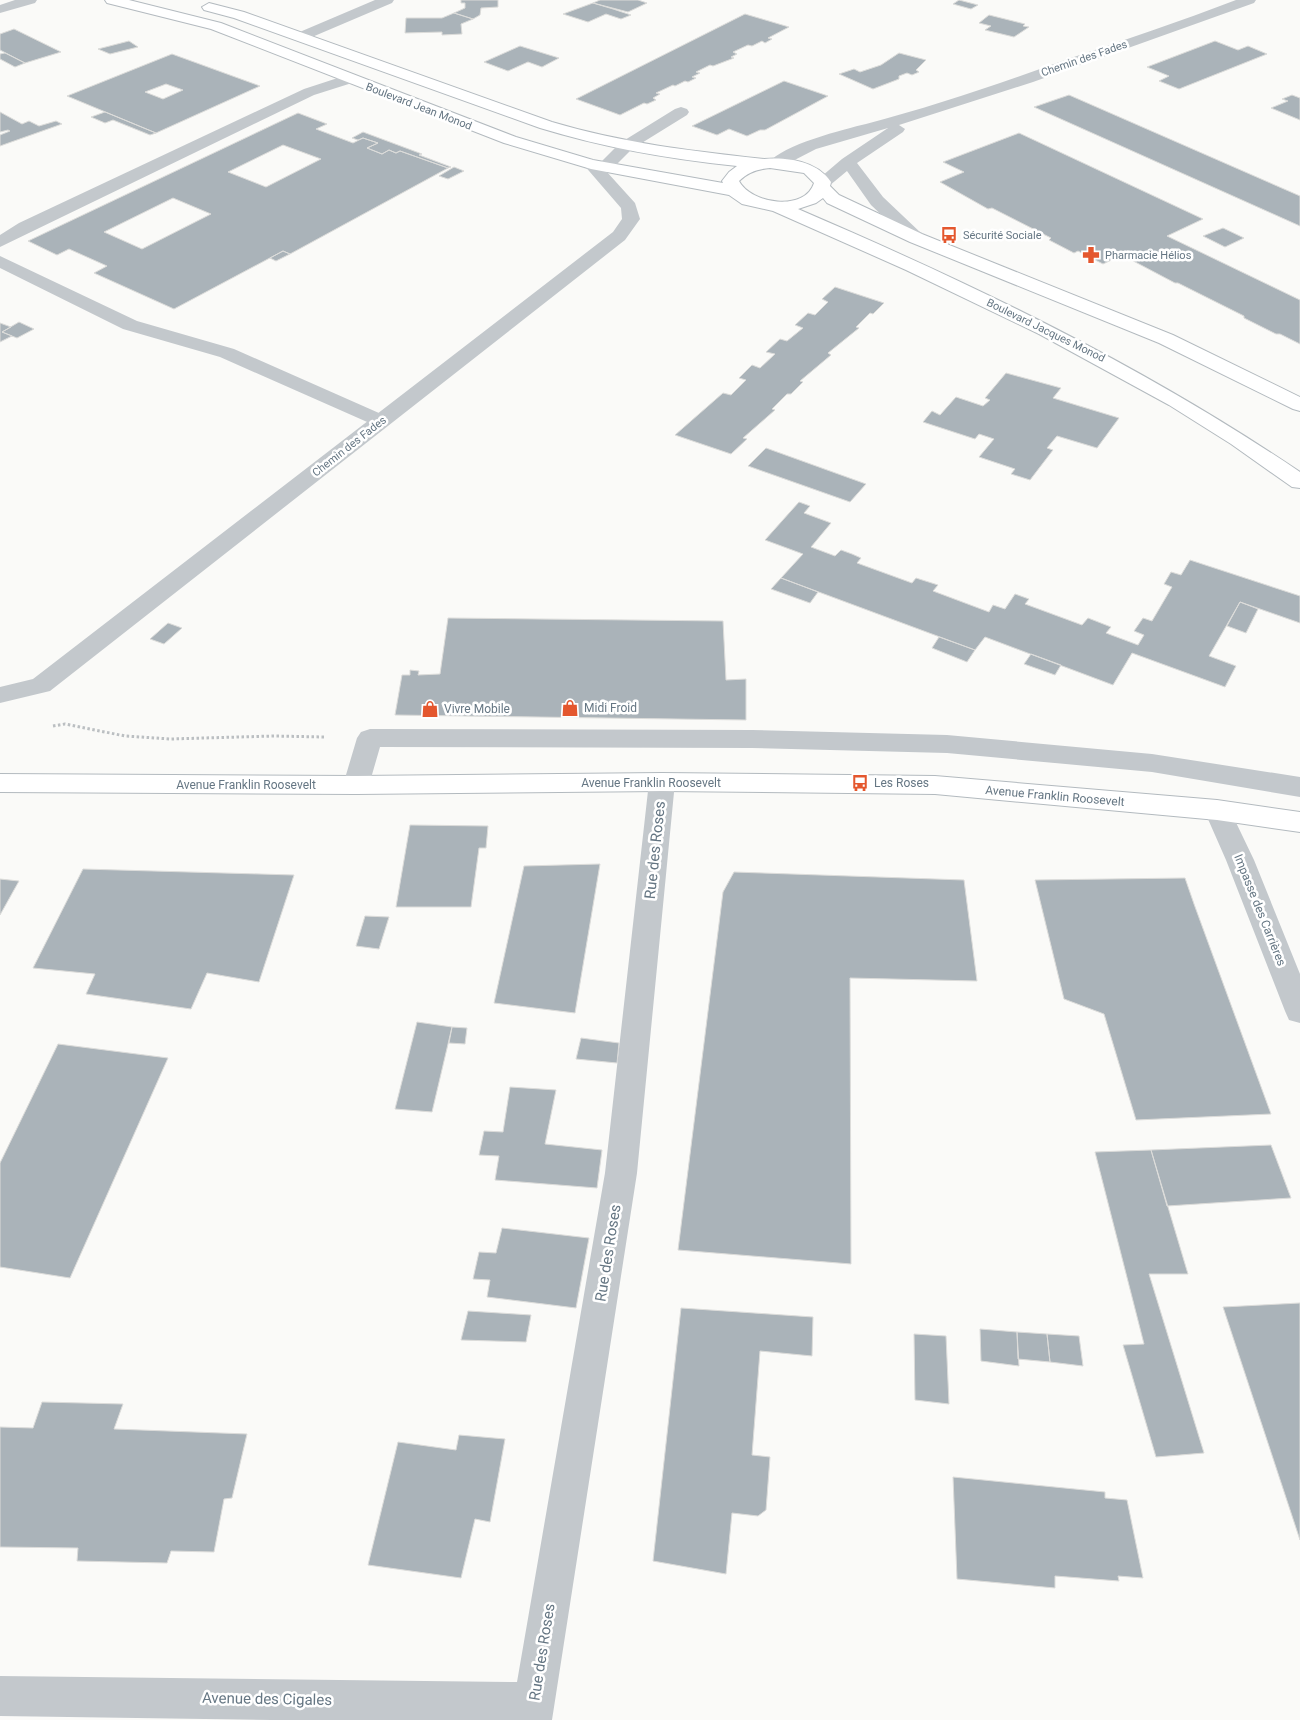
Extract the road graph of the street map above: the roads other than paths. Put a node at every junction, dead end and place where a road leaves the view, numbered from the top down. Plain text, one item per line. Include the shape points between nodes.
1 (30, 0) edge
2 (112, 0) edge
3 (387, 0) edge
4 (1249, 0) edge
5 (197, 4) dead end
6 (0, 9) edge
7 (300, 37) junction
8 (350, 80) junction
9 (681, 112) dead end
10 (920, 114) junction
11 (626, 146) junction
12 (848, 162) junction
13 (771, 163) junction
14 (598, 166) junction
15 (823, 185) junction
16 (732, 190) junction
17 (776, 206) junction
18 (916, 238) junction
19 (0, 242) edge
20 (0, 261) edge
21 (984, 265) junction
22 (954, 285) junction
23 (1300, 405) edge
24 (381, 421) junction
25 (1300, 482) edge
26 (0, 695) edge
27 (662, 782) junction
28 (0, 783) edge
29 (356, 785) junction
30 (1300, 787) edge
31 (1217, 810) junction
32 (1300, 822) edge
33 (1300, 1010) edge
34 (0, 1696) edge
35 (532, 1711) edge

1 - 6 street
2 - 8 street, Boulevard Jean Monod via 216,26
3 - 7 street
4 - 10 street, Chemin des Fades
5 - 7 street, Boulevard Jean Monod via 239,14
7 - 11 street, Boulevard Jean Monod via 546,125
8 - 14 street, Boulevard Jean Monod via 510,140
8 - 19 street via 309,92 25,227
9 - 11 street
10 - 12 street, Chemin des Fades
10 - 13 street, Chemin des Fades via 831,138
11 - 13 street, Boulevard Jean Monod via 679,155
11 - 14 street
12 - 15 street, Chemin des Fades
12 - 18 street via 877,201
13 - 15 street, Boulevard Jean Monod via 809,169
13 - 16 street via 736,173 730,181
14 - 16 street, Boulevard Jean Monod
14 - 24 street, Chemin des Fades via 629,207 631,219 620,236
15 - 17 street via 818,196 807,202
15 - 18 street via 834,199
16 - 17 street via 750,202
17 - 22 street, Boulevard Jacques Monod
18 - 21 street
20 - 24 street via 130,325 227,353
21 - 22 street
21 - 23 street via 1166,339
22 - 25 street, Boulevard Jacques Monod via 1118,366 1260,453
24 - 26 street, Chemin des Fades via 41,686
27 - 29 street, Avenue Franklin Roosevelt
27 - 31 street, Avenue Franklin Roosevelt via 935,785
27 - 35 street, Rue des Roses via 621,1173
28 - 29 street, Avenue Franklin Roosevelt
29 - 30 street via 370,738 752,739 947,744 1152,763
31 - 32 street, Avenue Franklin Roosevelt
31 - 33 street, Impasse des Carrières
34 - 35 street, Avenue des Cigales

